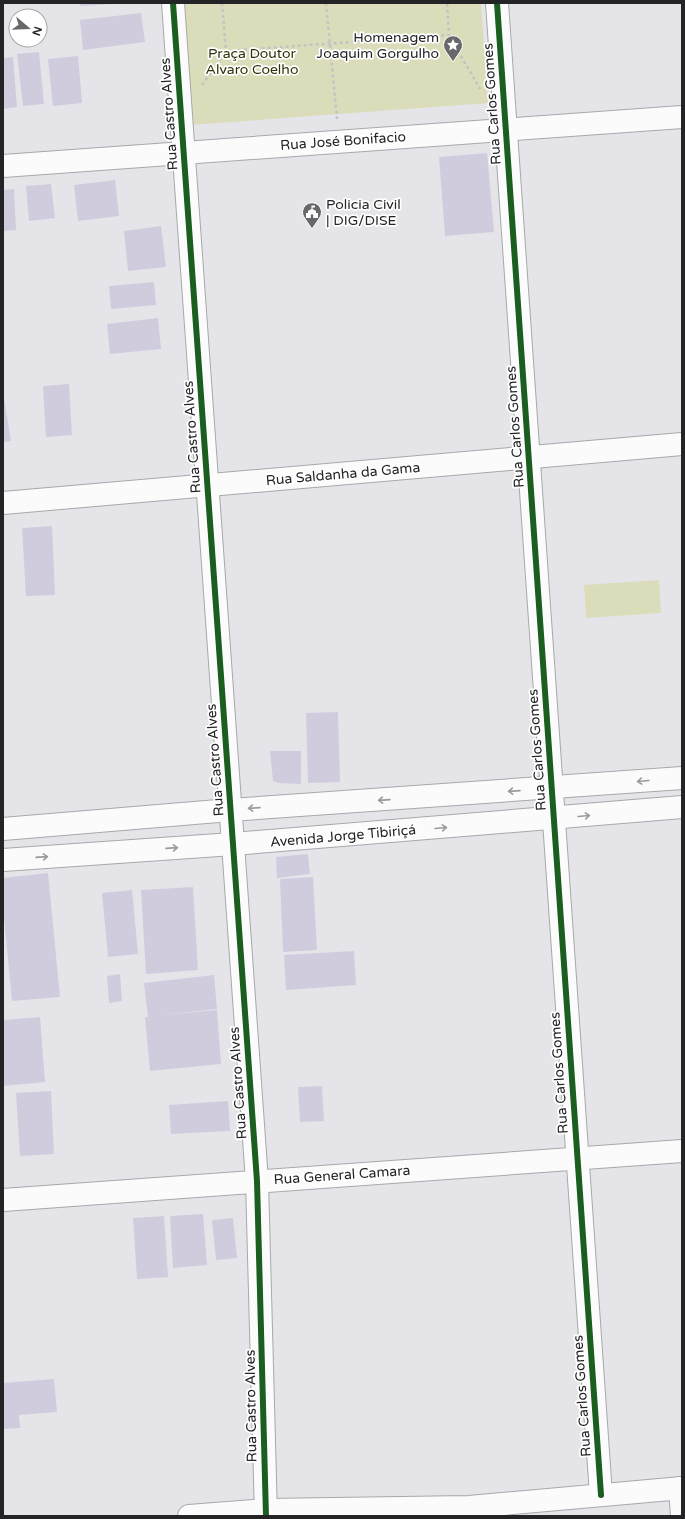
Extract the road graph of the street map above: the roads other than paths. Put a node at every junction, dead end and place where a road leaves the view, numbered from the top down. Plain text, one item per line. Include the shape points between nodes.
1 (173, 3) edge
2 (497, 3) edge
3 (682, 117) edge
4 (506, 130) junction
5 (183, 153) junction
6 (3, 166) edge
7 (682, 444) edge
8 (529, 458) junction
9 (207, 485) junction
10 (3, 503) edge
11 (682, 778) edge
12 (552, 789) junction
13 (682, 807) edge
14 (230, 810) junction
15 (554, 819) junction
16 (3, 829) edge
17 (233, 844) junction
18 (3, 860) edge
19 (682, 1151) edge
20 (577, 1158) junction
21 (257, 1181) junction
22 (3, 1200) edge
23 (681, 1488) edge
24 (601, 1495) junction
25 (470, 1511) edge
26 (265, 1513) edge
27 (189, 1516) edge
28 (682, 1516) edge

1 - 5 street, Rua Castro Alves
2 - 4 street, Rua Carlos Gomes
3 - 4 street, Rua José Bonifacio
4 - 5 street, Rua José Bonifacio
4 - 8 street, Rua Carlos Gomes
5 - 6 street, Rua José Bonifacio
5 - 9 street, Rua Castro Alves
7 - 8 street, Rua Saldanha da Gama
8 - 9 street, Rua Saldanha da Gama
8 - 12 street, Rua Carlos Gomes
9 - 10 street, Rua Saldanha da Gama
9 - 14 street, Rua Castro Alves
11 -> 12 street
12 -> 14 street
12 - 15 street, Rua Carlos Gomes
15 -> 13 street, Avenida Jorge Tibiriçá
14 - 16 street
14 - 17 street, Rua Castro Alves
17 -> 15 street, Avenida Jorge Tibiriçá
15 - 20 street, Rua Carlos Gomes
18 -> 17 street, Avenida Jorge Tibiriçá
17 - 21 street, Rua Castro Alves
19 - 20 street, Rua General Camara
20 - 21 street, Rua General Camara
20 - 24 street, Rua Carlos Gomes
21 - 22 street, Rua General Camara
21 - 26 street, Rua Castro Alves
23 - 24 street
23 - 28 street
24 - 25 street
25 - 26 street
26 - 27 street

